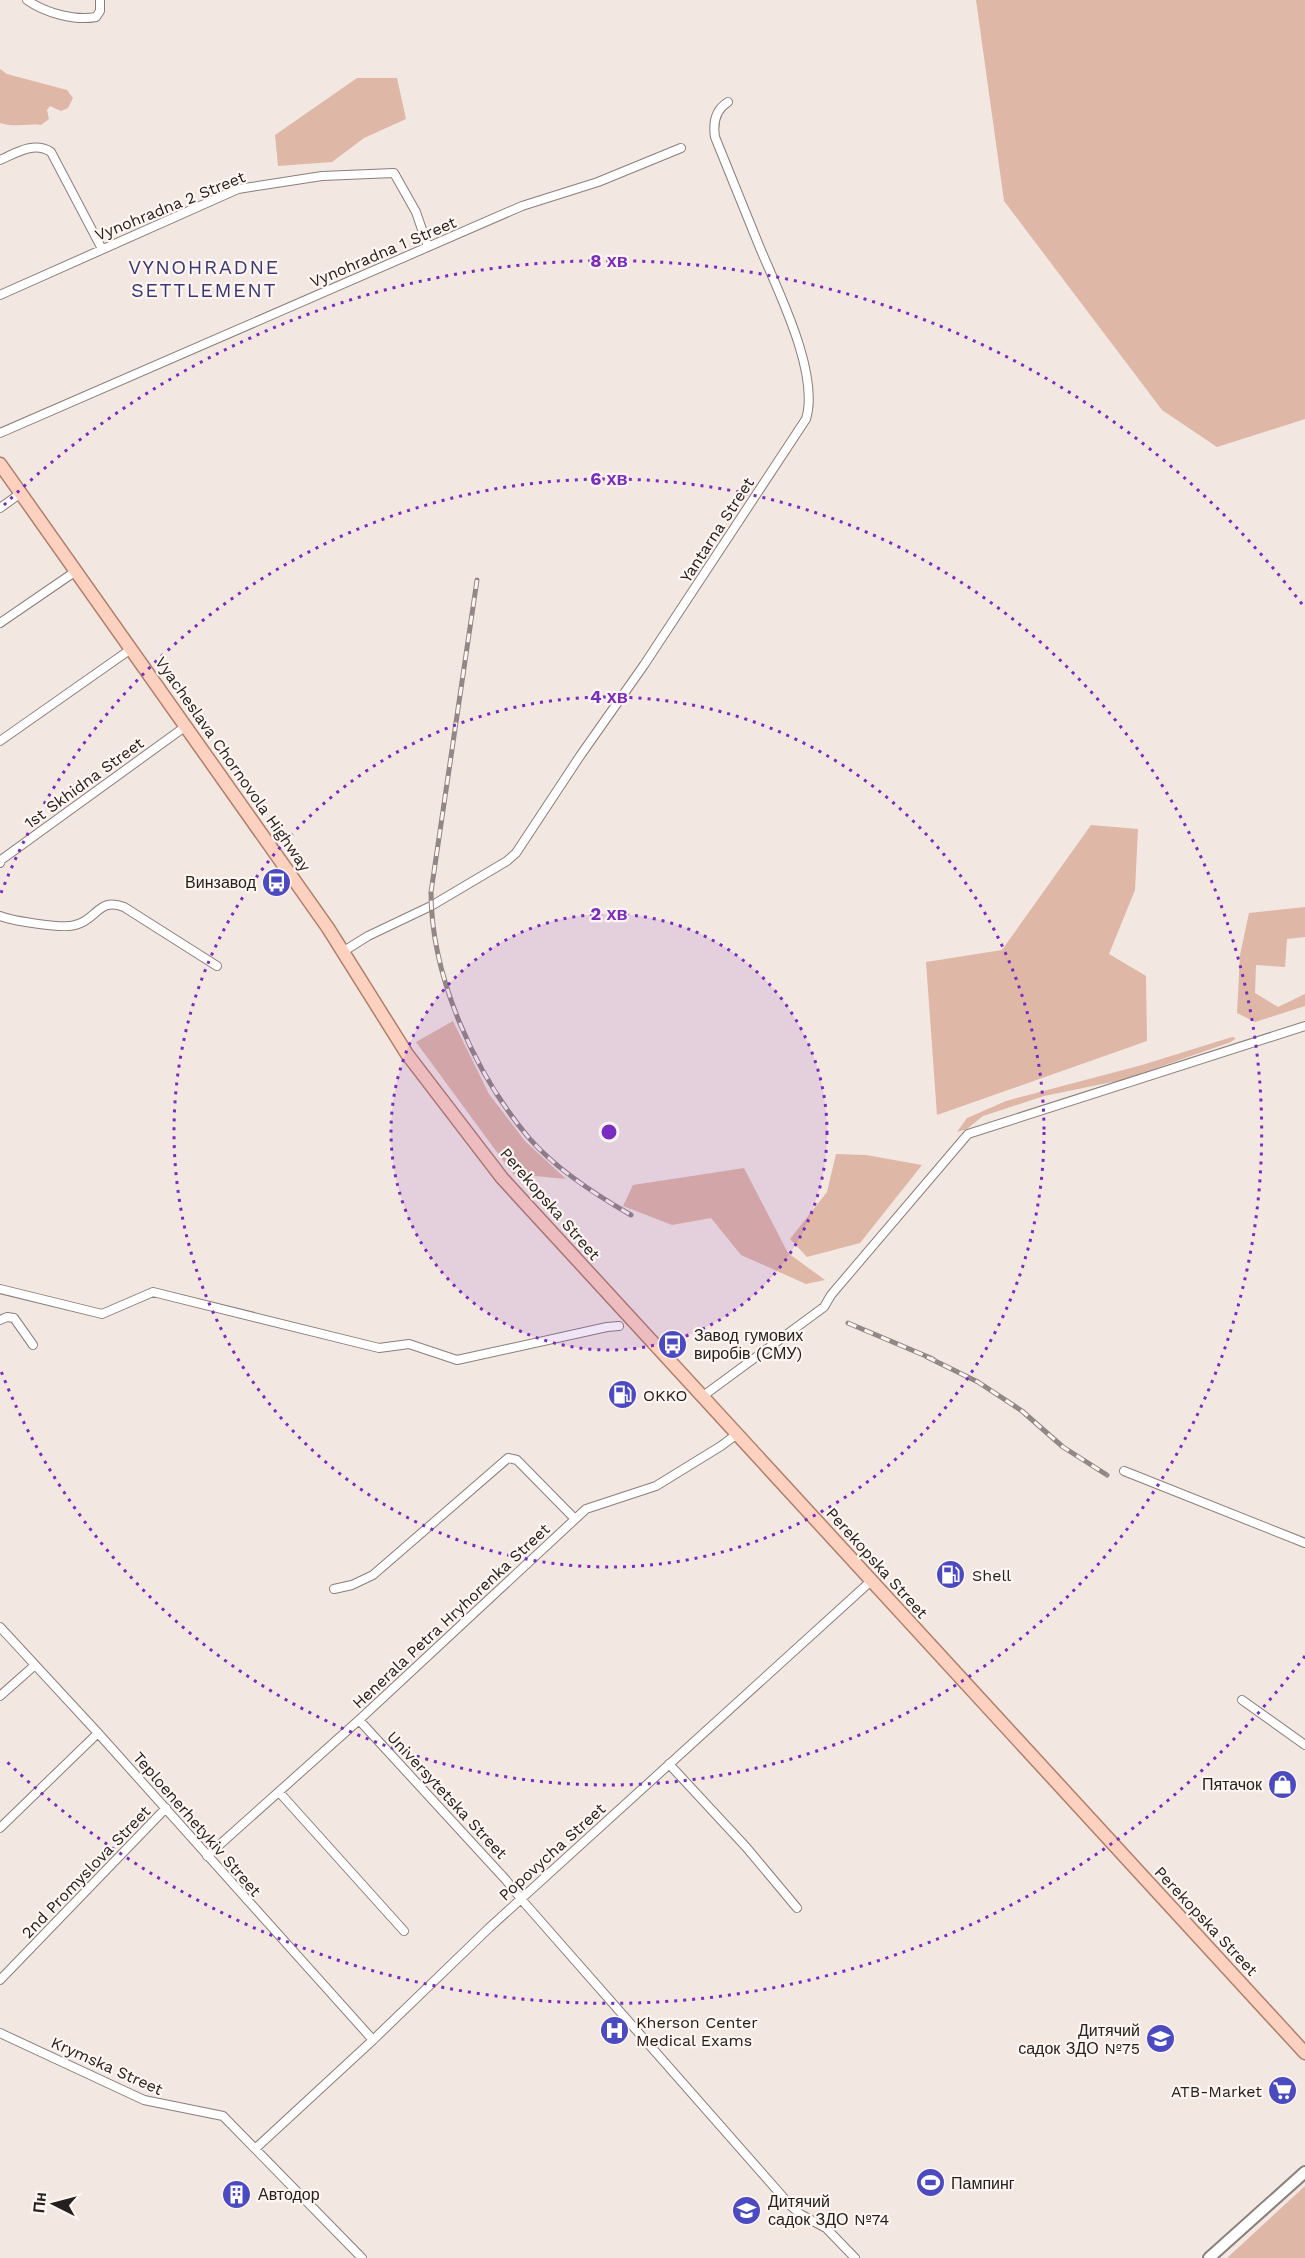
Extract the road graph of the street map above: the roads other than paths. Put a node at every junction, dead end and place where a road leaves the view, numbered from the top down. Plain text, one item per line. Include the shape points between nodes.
1 (27, 0) edge
2 (100, 0) edge
3 (728, 102) dead end
4 (681, 148) dead end
5 (0, 160) edge
6 (428, 247) junction
7 (102, 249) junction
8 (0, 295) edge
9 (0, 433) edge
10 (0, 464) edge
11 (21, 493) junction
12 (0, 508) edge
13 (76, 571) junction
14 (0, 623) edge
15 (131, 649) junction
16 (186, 726) junction
17 (0, 741) edge
18 (0, 863) edge
19 (0, 916) edge
20 (344, 951) junction
21 (217, 966) dead end
22 (1305, 1026) edge
23 (433, 1088) joint
24 (0, 1288) edge
25 (0, 1320) edge
26 (619, 1326) dead end
27 (33, 1345) dead end
28 (703, 1396) junction
29 (737, 1434) junction
30 (1124, 1471) dead end
31 (574, 1519) junction
32 (1305, 1543) edge
33 (871, 1581) junction
34 (334, 1589) dead end
35 (0, 1627) edge
36 (34, 1665) junction
37 (0, 1696) edge
38 (1242, 1700) dead end
39 (359, 1720) junction
40 (98, 1733) junction
41 (1305, 1745) edge
42 (669, 1764) junction
43 (279, 1792) junction
44 (166, 1808) junction
45 (0, 1828) edge
46 (207, 1856) junction
47 (521, 1899) junction
48 (797, 1908) dead end
49 (404, 1931) dead end
50 (0, 1980) edge
51 (0, 2033) edge
52 (373, 2040) junction
53 (1305, 2054) edge
54 (256, 2148) junction
55 (1305, 2172) edge
56 (362, 2258) edge
57 (855, 2258) edge
58 (1209, 2258) edge

1 - 2 street via 56,14 88,19 100,11
3 - 20 street, Yantarna Street via 719,110 713,129 797,336 809,397 806,419 516,853 431,906
4 - 6 street, Vynohradna 1 Street via 598,182 522,206
5 - 7 street via 33,147 51,152
6 - 7 street, Vynohradna 2 Street via 416,212 394,173 322,176 249,186
6 - 9 street, Vynohradna 1 Street
7 - 8 street, Vynohradna 2 Street
10 - 11 main road, Vyacheslava Chornovola Highway
11 - 12 street
11 - 13 main road, Vyacheslava Chornovola Highway
13 - 14 street
13 - 15 main road, Vyacheslava Chornovola Highway
15 - 16 main road, Vyacheslava Chornovola Highway
15 - 17 street
16 - 18 street, 1st Skhidna Street
16 - 20 main road, Vyacheslava Chornovola Highway
19 - 21 street via 74,926 89,919 102,905 114,903
20 - 23 main road, Vyacheslava Chornovola Highway via 398,1040
22 - 28 street via 968,1134 824,1307
23 - 28 main road, Perekopska Street via 502,1178
24 - 26 street via 102,1314 153,1292 379,1348 409,1344 458,1360
25 - 27 street via 14,1318
28 - 29 main road, Perekopska Street
29 - 31 street, Henerala Petra Hryhorenka Street via 656,1486 591,1506
29 - 33 main road, Perekopska Street
30 - 32 street
31 - 34 street via 517,1460 508,1458 373,1575
31 - 39 street, Henerala Petra Hryhorenka Street
33 - 42 street, Popovycha Street
33 - 53 main road, Perekopska Street
35 - 36 street, Teploenerhetykiv Street
36 - 37 street
36 - 40 street, Teploenerhetykiv Street
38 - 41 street
39 - 43 street, Henerala Petra Hryhorenka Street
39 - 47 street, Universytetska Street
40 - 44 street, Teploenerhetykiv Street
40 - 45 street
42 - 47 street, Popovycha Street
42 - 48 street
43 - 46 street, Henerala Petra Hryhorenka Street
43 - 49 street
44 - 46 street, Teploenerhetykiv Street
44 - 50 street, 2nd Promyslova Street
46 - 52 street, Teploenerhetykiv Street
47 - 52 street, Popovycha Street
47 - 57 street, Universytetska Street via 790,2205 826,2228
51 - 54 street, Krymska Street via 144,2100 223,2116
52 - 54 street, Popovycha Street
54 - 56 street, Krymska Street
55 - 58 main road

